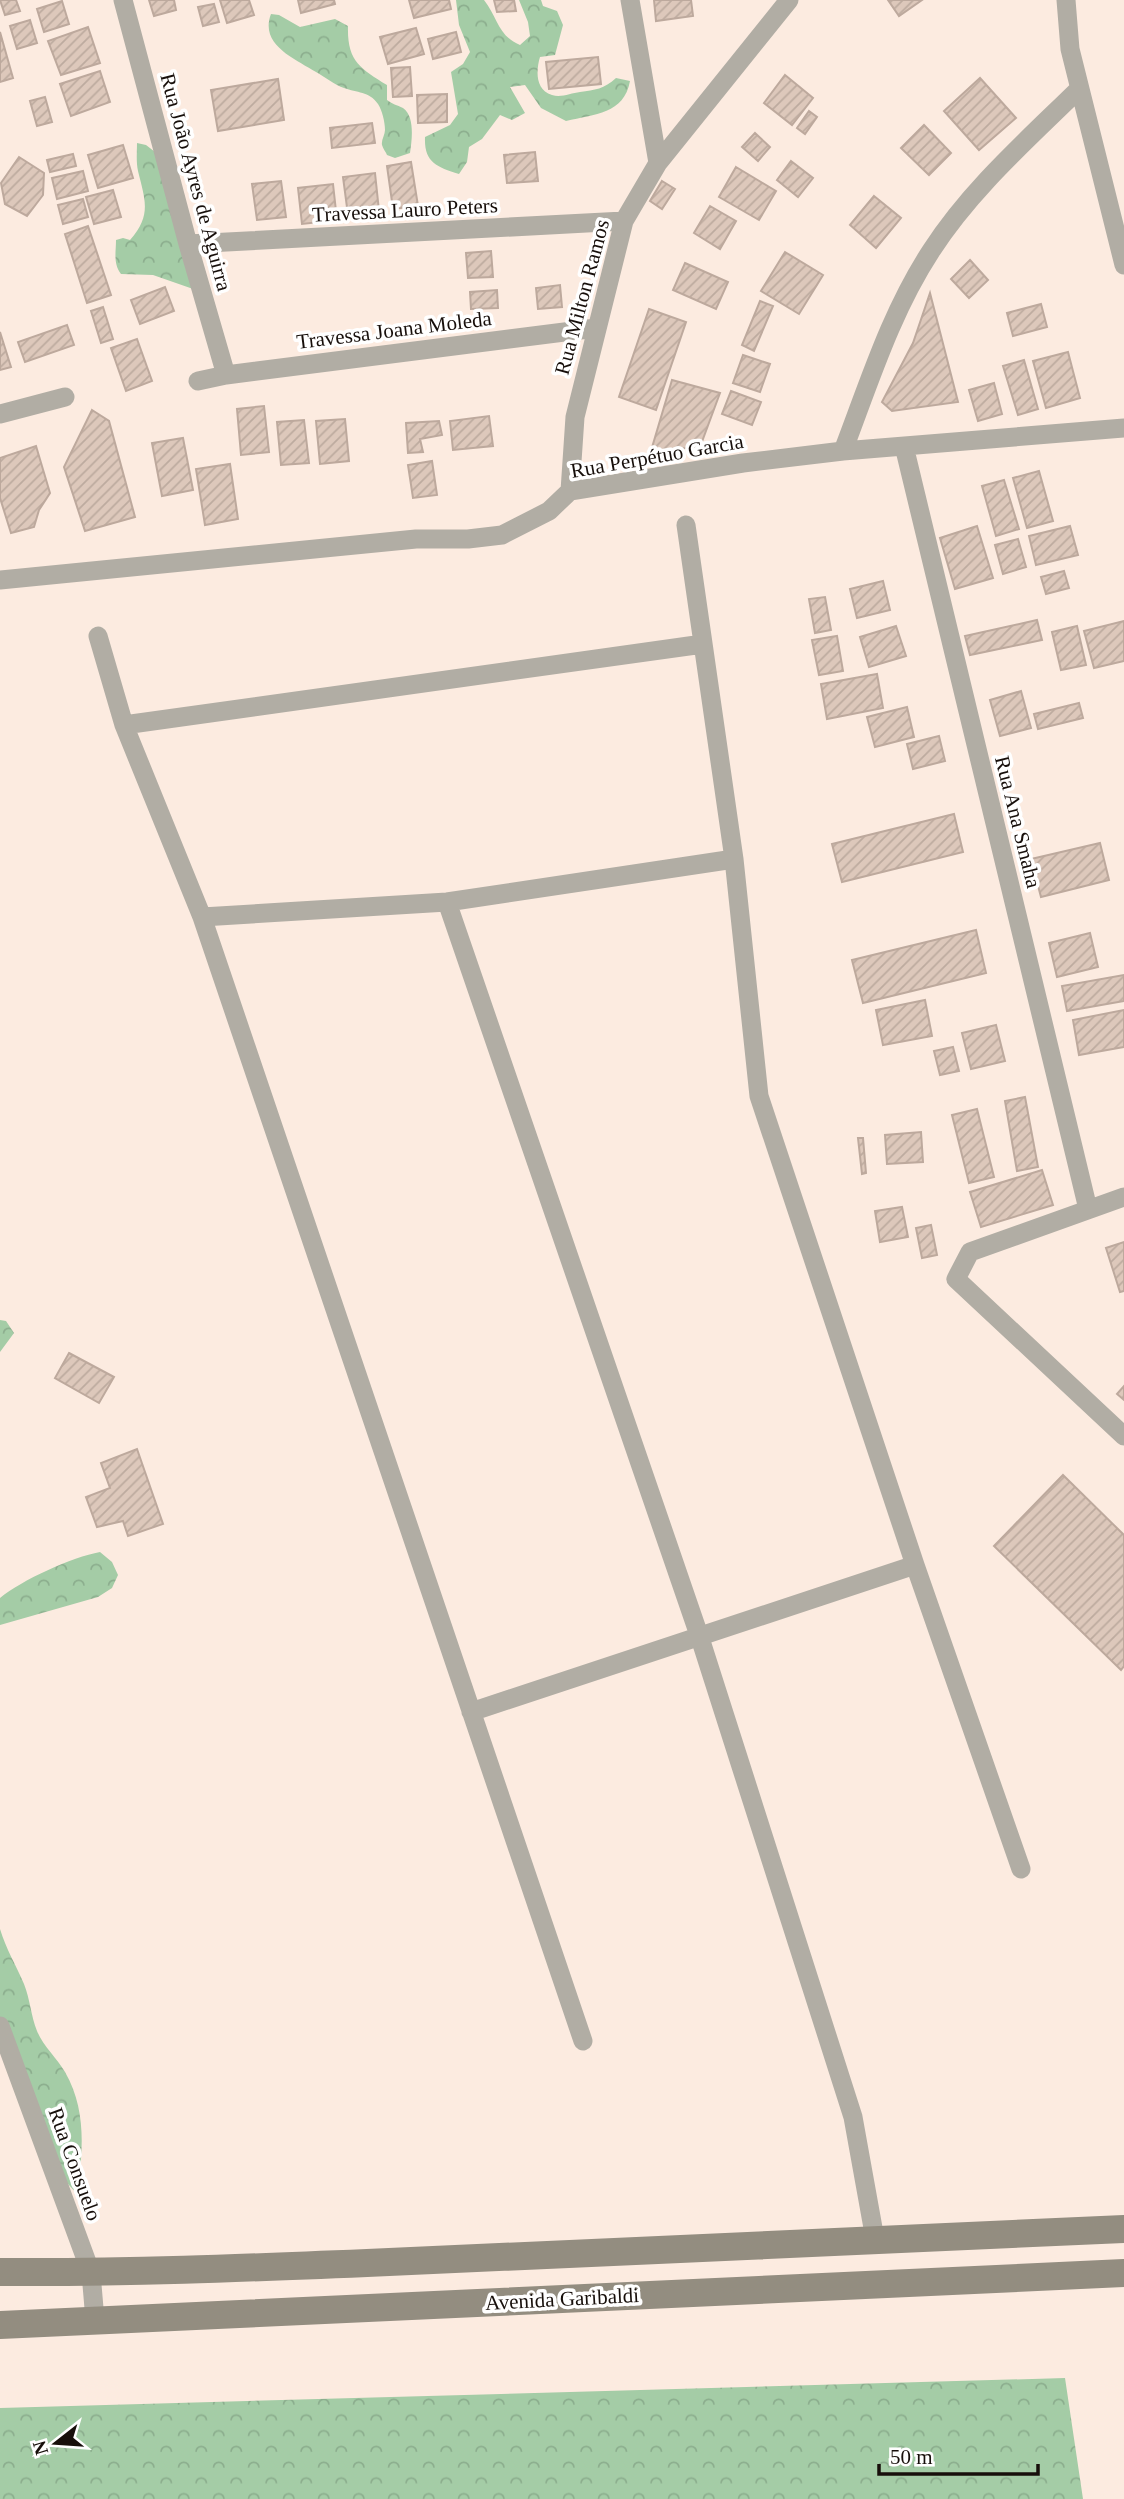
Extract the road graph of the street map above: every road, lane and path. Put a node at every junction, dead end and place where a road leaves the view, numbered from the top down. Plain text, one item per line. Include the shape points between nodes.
1 (123, 0) edge
2 (631, 0) edge
3 (789, 0) edge
4 (1066, 0) edge
5 (1079, 89) junction
6 (658, 163) junction
7 (624, 221) junction
8 (188, 244) junction
9 (1124, 265) edge
10 (596, 328) junction
11 (226, 374) junction
12 (198, 381) dead end
13 (65, 397) dead end
14 (0, 414) edge
15 (1124, 428) edge
16 (904, 446) junction
17 (844, 451) junction
18 (570, 491) junction
19 (686, 525) dead end
20 (0, 580) edge
21 (98, 636) dead end
22 (703, 644) junction
23 (124, 725) junction
24 (734, 859) junction
25 (447, 902) junction
26 (201, 917) junction
27 (1124, 1197) edge
28 (1088, 1209) junction
29 (1124, 1436) edge
30 (915, 1565) junction
31 (700, 1638) junction
32 (471, 1712) junction
33 (1021, 1869) dead end
34 (0, 2026) edge
35 (583, 2041) dead end
36 (1124, 2229) edge
37 (875, 2239) junction
38 (668, 2251) junction
39 (0, 2273) edge
40 (91, 2273) junction
41 (1124, 2273) edge
42 (669, 2294) junction
43 (95, 2320) junction
44 (0, 2325) edge

1 - 8 street, Rua João Ayres de Aguirra
2 - 6 street
3 - 6 street, Rua Milton Ramos
4 - 5 street
5 - 9 street
5 - 17 street via 990,175 931,250 891,323
6 - 7 street, Rua Milton Ramos
7 - 8 street, Travessa Lauro Peters
7 - 10 street, Rua Milton Ramos
8 - 11 street, Rua João Ayres de Aguirra
10 - 11 street, Travessa Joana Moleda
10 - 18 street, Rua Milton Ramos via 575,417
11 - 12 street, Travessa Joana Moleda
13 - 14 street
15 - 16 street, Rua Perpétuo Garcia
16 - 17 street, Rua Perpétuo Garcia
16 - 28 street, Rua Ana Smaha
17 - 18 street, Rua Perpétuo Garcia
18 - 20 street, Rua Perpétuo Garcia via 549,511 502,535 416,539
19 - 22 street
21 - 23 street
22 - 23 street
22 - 24 street
23 - 26 street
24 - 25 street
24 - 30 street via 759,1096
25 - 26 street
25 - 31 street
26 - 32 street
27 - 28 street
28 - 29 street via 970,1252 956,1279
30 - 31 street
30 - 33 street
31 - 32 street
31 - 37 street via 853,2117
32 - 35 street
34 - 40 street, Rua Consuelo
36 - 37 main road, Avenida Garibaldi
37 - 38 main road, Avenida Garibaldi
38 - 40 main road, Avenida Garibaldi
38 - 42 main road
39 - 40 main road, Avenida Garibaldi
40 - 43 street, Rua Consuelo
41 - 42 main road, Avenida Garibaldi
42 - 43 main road, Avenida Garibaldi
43 - 44 main road, Avenida Garibaldi

